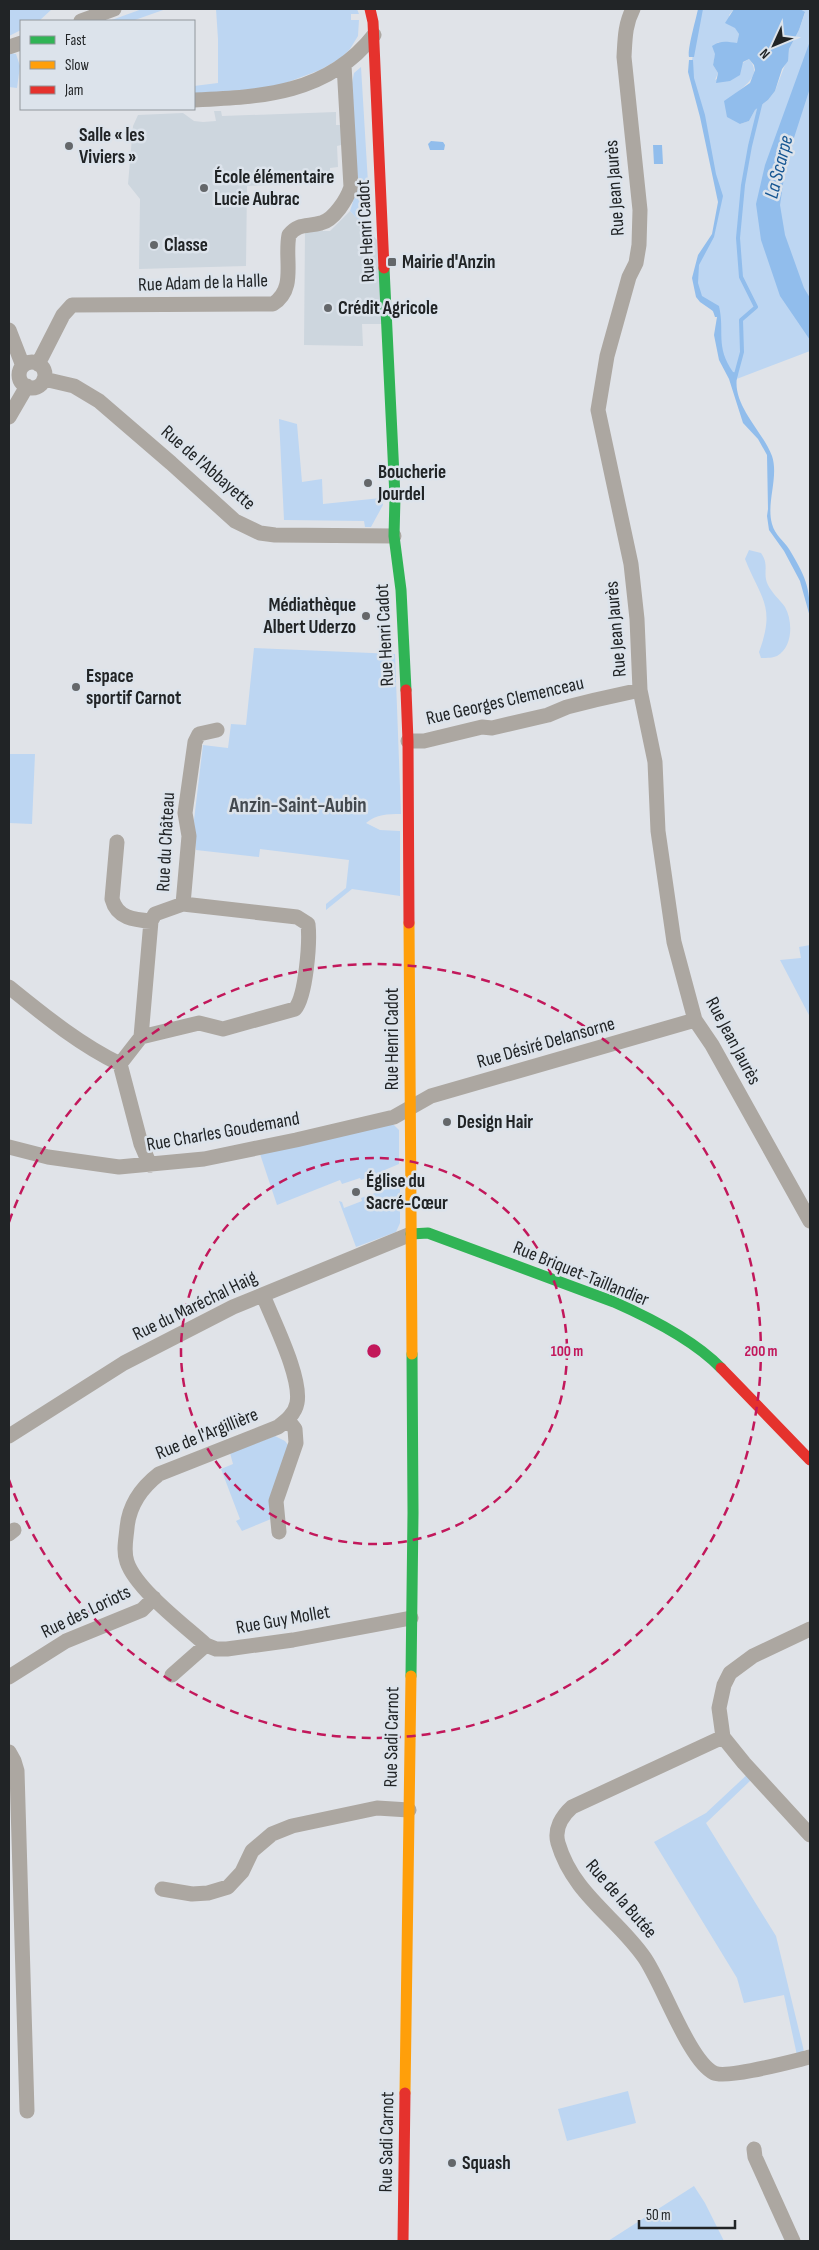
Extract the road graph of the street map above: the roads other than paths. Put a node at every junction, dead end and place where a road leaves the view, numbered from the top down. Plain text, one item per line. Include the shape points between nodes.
1 (114, 9) edge
2 (370, 9) edge
3 (634, 9) edge
4 (85, 20) edge
5 (374, 35) junction
6 (344, 65) junction
7 (195, 100) edge
8 (9, 330) edge
9 (31, 365) junction
10 (44, 379) junction
11 (27, 386) junction
12 (9, 417) edge
13 (394, 536) junction
14 (640, 690) junction
15 (217, 730) dead end
16 (408, 741) junction
17 (117, 842) dead end
18 (182, 904) junction
19 (151, 921) junction
20 (9, 988) edge
21 (695, 1020) junction
22 (141, 1037) junction
23 (120, 1064) junction
24 (410, 1108) junction
25 (9, 1147) edge
26 (150, 1165) junction
27 (810, 1221) edge
28 (411, 1234) junction
29 (263, 1295) junction
30 (288, 1420) junction
31 (9, 1436) edge
32 (810, 1460) edge
33 (279, 1532) dead end
34 (154, 1598) junction
35 (411, 1618) junction
36 (810, 1629) edge
37 (206, 1645) junction
38 (172, 1675) dead end
39 (9, 1677) edge
40 (723, 1737) junction
41 (9, 1752) edge
42 (409, 1810) junction
43 (810, 1835) edge
44 (162, 1890) dead end
45 (810, 2057) edge
46 (27, 2111) dead end
47 (754, 2149) dead end
48 (403, 2241) edge
49 (793, 2241) edge

1 - 4 street
2 - 5 main road, Rue Henri Cadot
3 - 14 street, Rue Jean Jaurès via 625,32 624,57 640,210 638,246 636,263 629,277 607,356 598,410 631,564
5 - 6 street
5 - 13 main road, Rue Henri Cadot
6 - 7 street via 290,90 259,97
6 - 9 street, Rue Adam de la Halle via 349,195 329,219 300,226 289,236 288,288 280,299 273,304 72,306
8 - 9 street
9 - 10 street via 43,369
9 - 11 street via 20,377
10 - 11 street via 37,387
10 - 13 street, Rue de l'Abbayette via 74,386 98,401 235,522 246,528 275,535
11 - 12 street
13 - 16 main road, Rue Henri Cadot via 401,590
14 - 16 street, Rue Georges Clemenceau via 492,728 482,727 424,741
14 - 21 street, Rue Jean Jaurès via 655,762 658,832 674,942
15 - 18 street, Rue du Château via 199,734 195,742 185,813 189,836
16 - 24 main road, Rue Henri Cadot
17 - 19 street via 114,906 132,920
18 - 19 street, Rue du Château via 155,914
18 - 22 street via 297,917 308,924 302,996 294,1010 223,1029 199,1023
19 - 22 street
20 - 23 street via 96,1052
21 - 24 street, Rue Désiré Delansorne via 431,1096
21 - 27 street, Rue Jean Jaurès
22 - 23 street
23 - 26 street via 141,1144
24 - 26 street, Rue Charles Goudemand via 394,1117 296,1140 204,1159
24 - 28 main road, Rue Henri Cadot
25 - 26 street, Rue Charles Goudemand via 48,1157 119,1167
28 - 29 street, Rue du Maréchal Haig
28 - 32 main road, Rue Briquet-Taillandier via 428,1233 637,1312 718,1365
28 - 35 main road, Rue Sadi Carnot
29 - 30 street, Rue de l'Argillière via 295,1376 297,1405
29 - 31 street, Rue du Maréchal Haig via 124,1362
30 - 33 street via 295,1429 296,1443 276,1501
30 - 34 street, Rue de l'Argillière via 229,1448 159,1474 145,1485 128,1521 125,1549 134,1575
34 - 37 street, Rue de l'Argillière
34 - 39 street, Rue des Loriots via 142,1610 66,1641
35 - 37 street, Rue Guy Mollet via 227,1650
35 - 42 main road, Rue Sadi Carnot
36 - 40 street via 753,1656 730,1673 719,1708
37 - 38 street
40 - 43 street
40 - 45 street, Rue de la Butée via 572,1807 560,1823 557,1842 582,1890 644,1956 693,2049 708,2069 725,2075
41 - 46 street via 17,1771
42 - 44 street via 377,1808 292,1826 272,1834 252,1851 242,1872 228,1887 192,1894
42 - 48 main road, Rue Sadi Carnot
47 - 49 street

